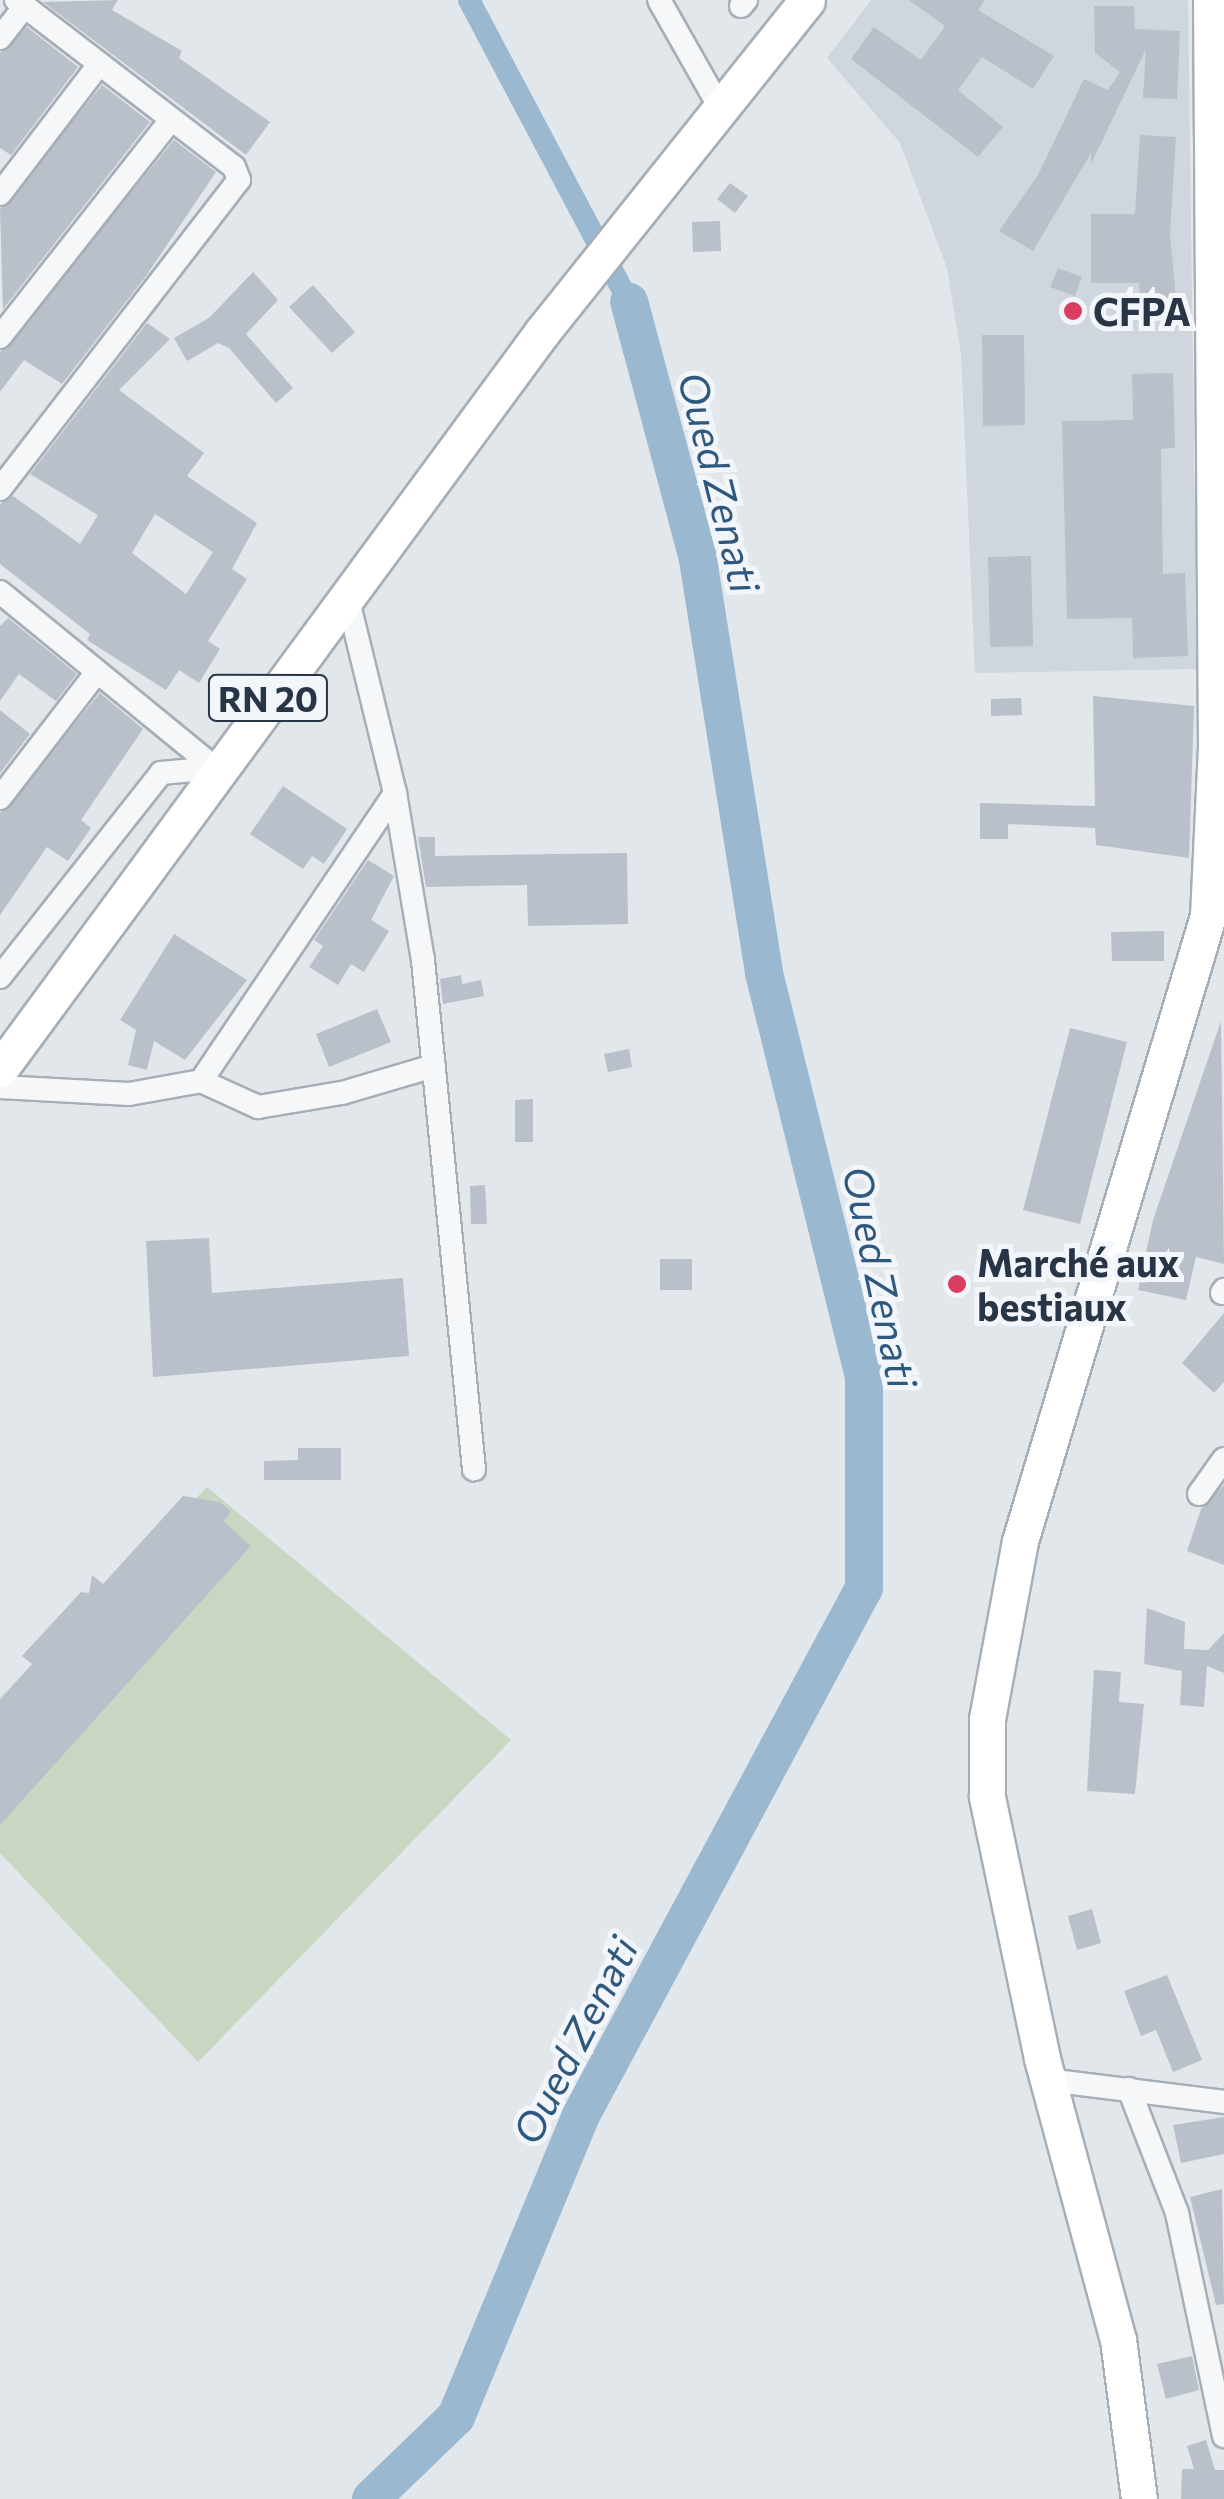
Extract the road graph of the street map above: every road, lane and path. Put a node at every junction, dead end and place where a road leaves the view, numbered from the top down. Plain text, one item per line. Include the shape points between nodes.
1 (659, 0) edge
2 (807, 0) edge
3 (1210, 0) edge
4 (20, 3) edge
5 (0, 38) edge
6 (97, 67) junction
7 (723, 113) junction
8 (169, 122) junction
9 (0, 194) edge
10 (1217, 312) edge
11 (0, 337) edge
12 (0, 489) edge
13 (0, 592) edge
14 (347, 596) junction
15 (97, 672) junction
16 (215, 768) junction
17 (1221, 773) edge
18 (395, 794) junction
19 (0, 798) edge
20 (0, 977) edge
21 (434, 1066) junction
22 (0, 1069) edge
23 (201, 1081) junction
24 (0, 1086) edge
25 (1224, 1459) edge
26 (474, 1470) dead end
27 (1199, 1494) dead end
28 (1048, 2080) junction
29 (1130, 2089) junction
30 (1224, 2102) edge
31 (1224, 2436) edge
32 (1139, 2499) edge

1 - 7 street
2 - 7 main road, RN 20
3 - 10 main road
4 - 5 street
4 - 6 street
6 - 8 street
6 - 9 street
7 - 14 main road, RN 20 via 543,331
8 - 11 street
8 - 12 street via 234,168 235,194
10 - 17 main road
13 - 15 street
14 - 16 main road, RN 20
14 - 18 street
15 - 16 street
15 - 19 street
16 - 20 street via 162,773
16 - 22 main road, RN 20
17 - 28 main road via 1208,916 1194,979 1020,1541 987,1718 987,1796
18 - 21 street
18 - 23 street
21 - 23 street via 342,1094 258,1107
21 - 26 street
23 - 24 street via 129,1094
25 - 27 street
28 - 29 street
28 - 32 main road via 1118,2340
29 - 30 street
29 - 31 street via 1177,2212

